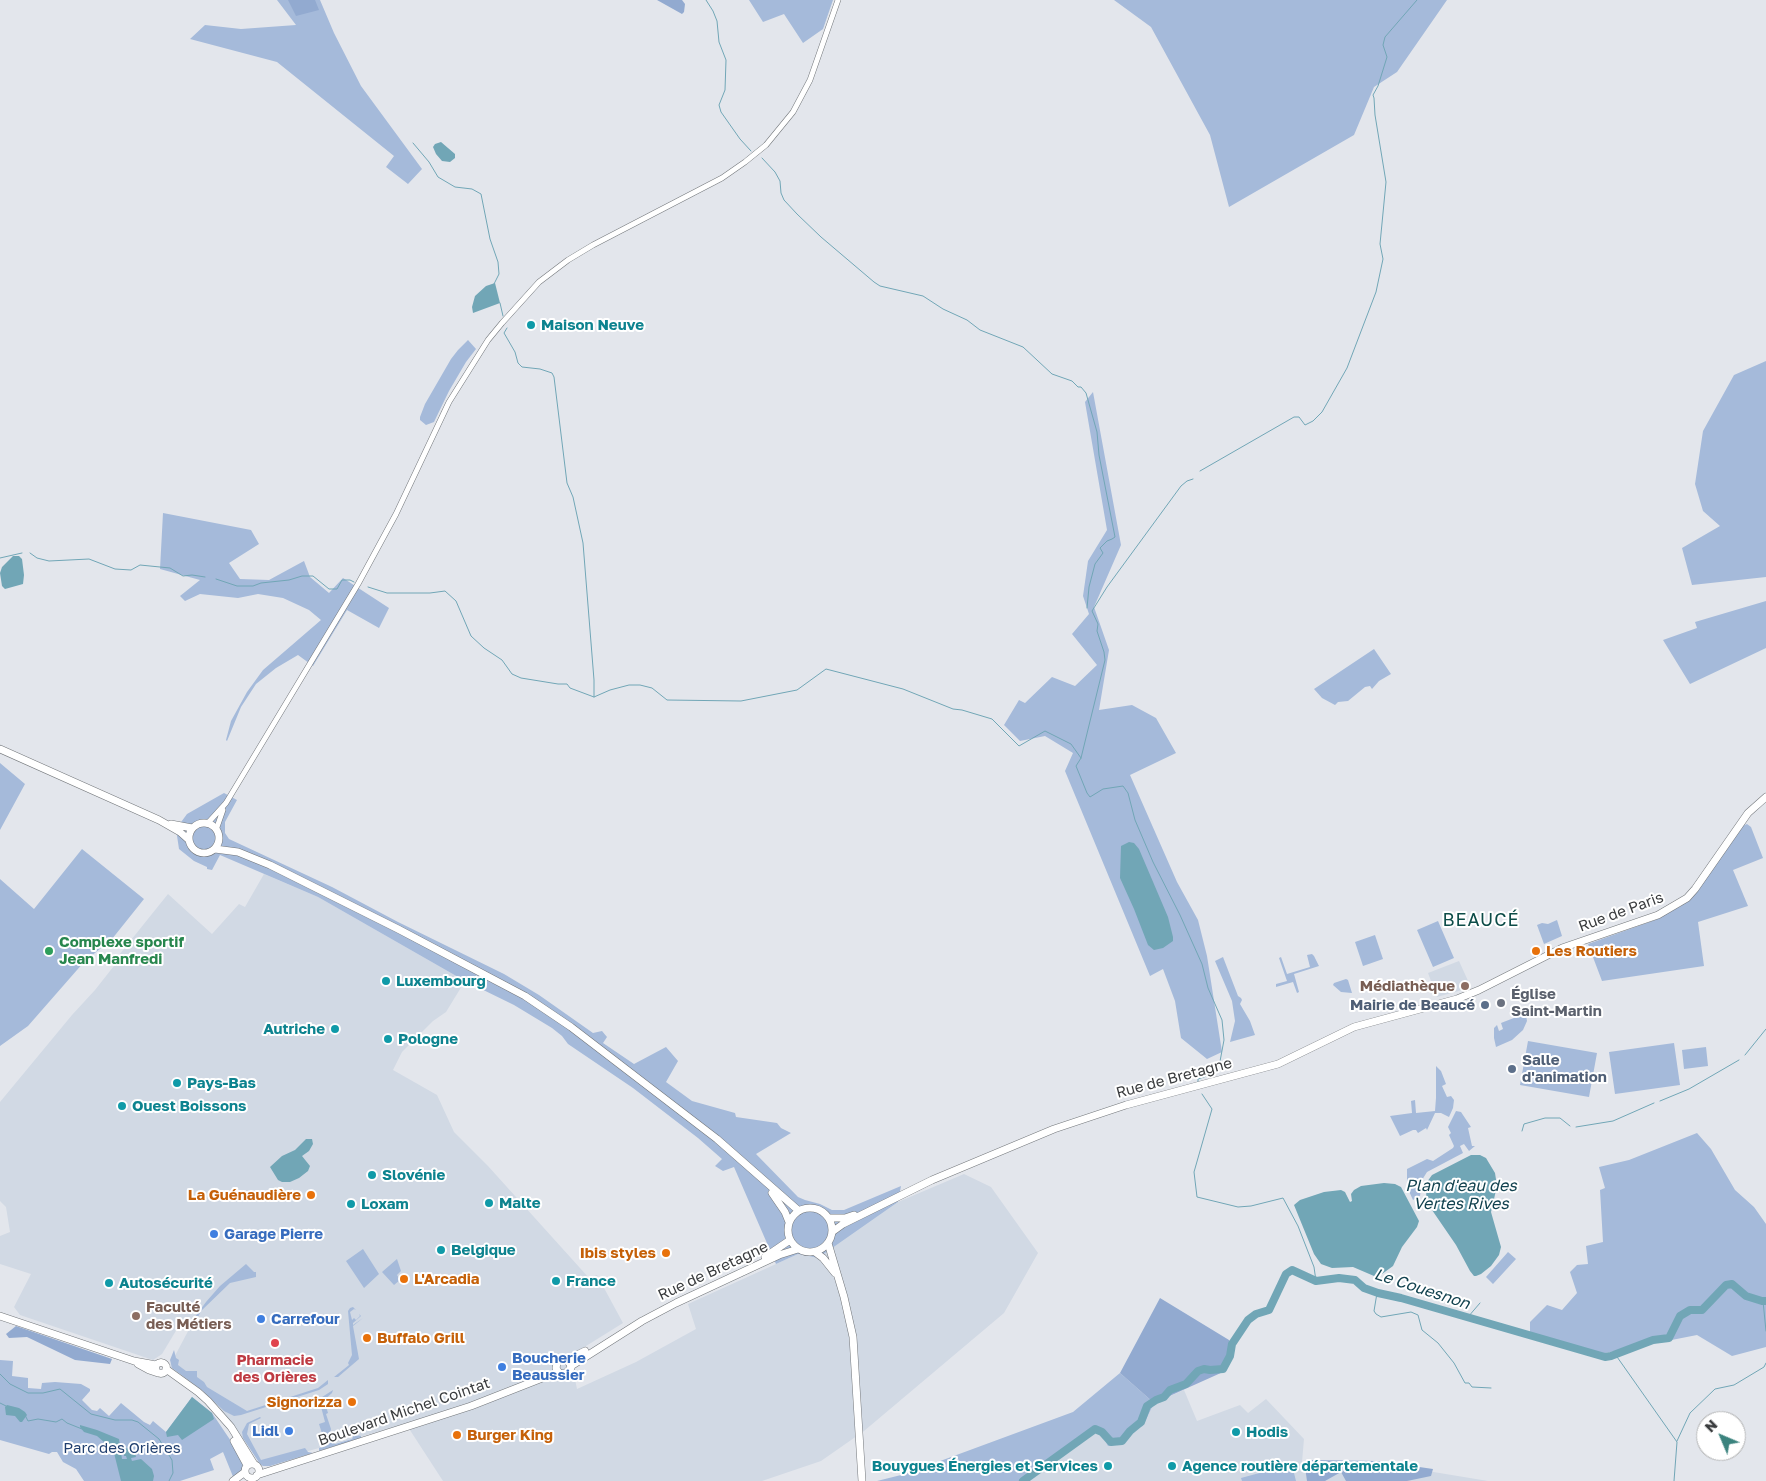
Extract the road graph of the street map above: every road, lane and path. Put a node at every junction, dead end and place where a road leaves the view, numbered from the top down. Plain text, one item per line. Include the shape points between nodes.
1 (838, 0) edge
2 (0, 749) edge
3 (1766, 798) edge
4 (226, 803) junction
5 (159, 820) junction
6 (207, 824) junction
7 (192, 828) junction
8 (216, 830) junction
9 (219, 839) junction
10 (188, 840) junction
11 (215, 849) junction
12 (238, 852) junction
13 (1476, 992) joint
14 (765, 1183) junction
15 (884, 1204) junction
16 (799, 1211) junction
17 (829, 1218) junction
18 (789, 1222) junction
19 (832, 1232) junction
20 (790, 1240) junction
21 (828, 1243) junction
22 (798, 1249) junction
23 (815, 1252) junction
24 (837, 1277) junction
25 (0, 1317) edge
26 (641, 1319) junction
27 (599, 1342) junction
28 (594, 1351) junction
29 (134, 1361) junction
30 (569, 1363) junction
31 (556, 1366) junction
32 (160, 1370) junction
33 (559, 1373) junction
34 (533, 1381) junction
35 (252, 1470) junction
36 (233, 1481) edge
37 (241, 1481) edge
38 (862, 1481) edge

1 - 4 street via 804,92 793,112 766,145 722,178 568,260 539,282 497,329 449,402 396,514 358,584
2 - 5 main road
3 - 13 main road, Rue de Paris via 1748,813 1695,889 1680,903 1645,921 1562,948
4 - 6 street
4 - 8 street
5 - 7 main road
5 - 10 main road
6 - 7 main road
6 - 8 main road
7 - 10 main road
8 - 9 main road
9 - 11 main road
9 - 12 main road
10 - 11 main road via 191,847 201,854
11 - 12 main road
12 - 14 main road via 398,929 540,1005 717,1139
13 - 15 main road, Rue de Bretagne via 1354,1027 1278,1064 1082,1119 956,1170
14 - 16 main road
14 - 18 main road
15 - 17 main road, Rue de Bretagne via 845,1218
15 - 19 main road, Rue de Bretagne
16 - 17 main road via 812,1208
16 - 18 main road
17 - 19 main road
18 - 20 main road
19 - 21 main road
20 - 22 main road
20 - 26 main road, Rue de Bretagne via 767,1256
21 - 23 main road
21 - 24 main road
22 - 23 main road
22 - 26 main road, Rue de Bretagne
23 - 24 main road
24 - 38 main road via 853,1337
25 - 29 main road
26 - 27 main road
26 - 28 main road
27 - 28 main road
27 - 30 main road
28 - 30 main road
29 - 32 main road
29 - 32 main road
30 - 31 main road, Boulevard Michel Cointat via 559,1360
30 - 33 main road, Boulevard Michel Cointat via 567,1373
31 - 33 main road
31 - 34 main road, Boulevard Michel Cointat
32 - 35 main road via 194,1388 208,1401 231,1427
33 - 34 main road, Boulevard Michel Cointat
34 - 35 main road, Boulevard Michel Cointat via 471,1406 283,1467
35 - 36 main road, Boulevard Michel Cointat
35 - 37 main road, Boulevard Michel Cointat

